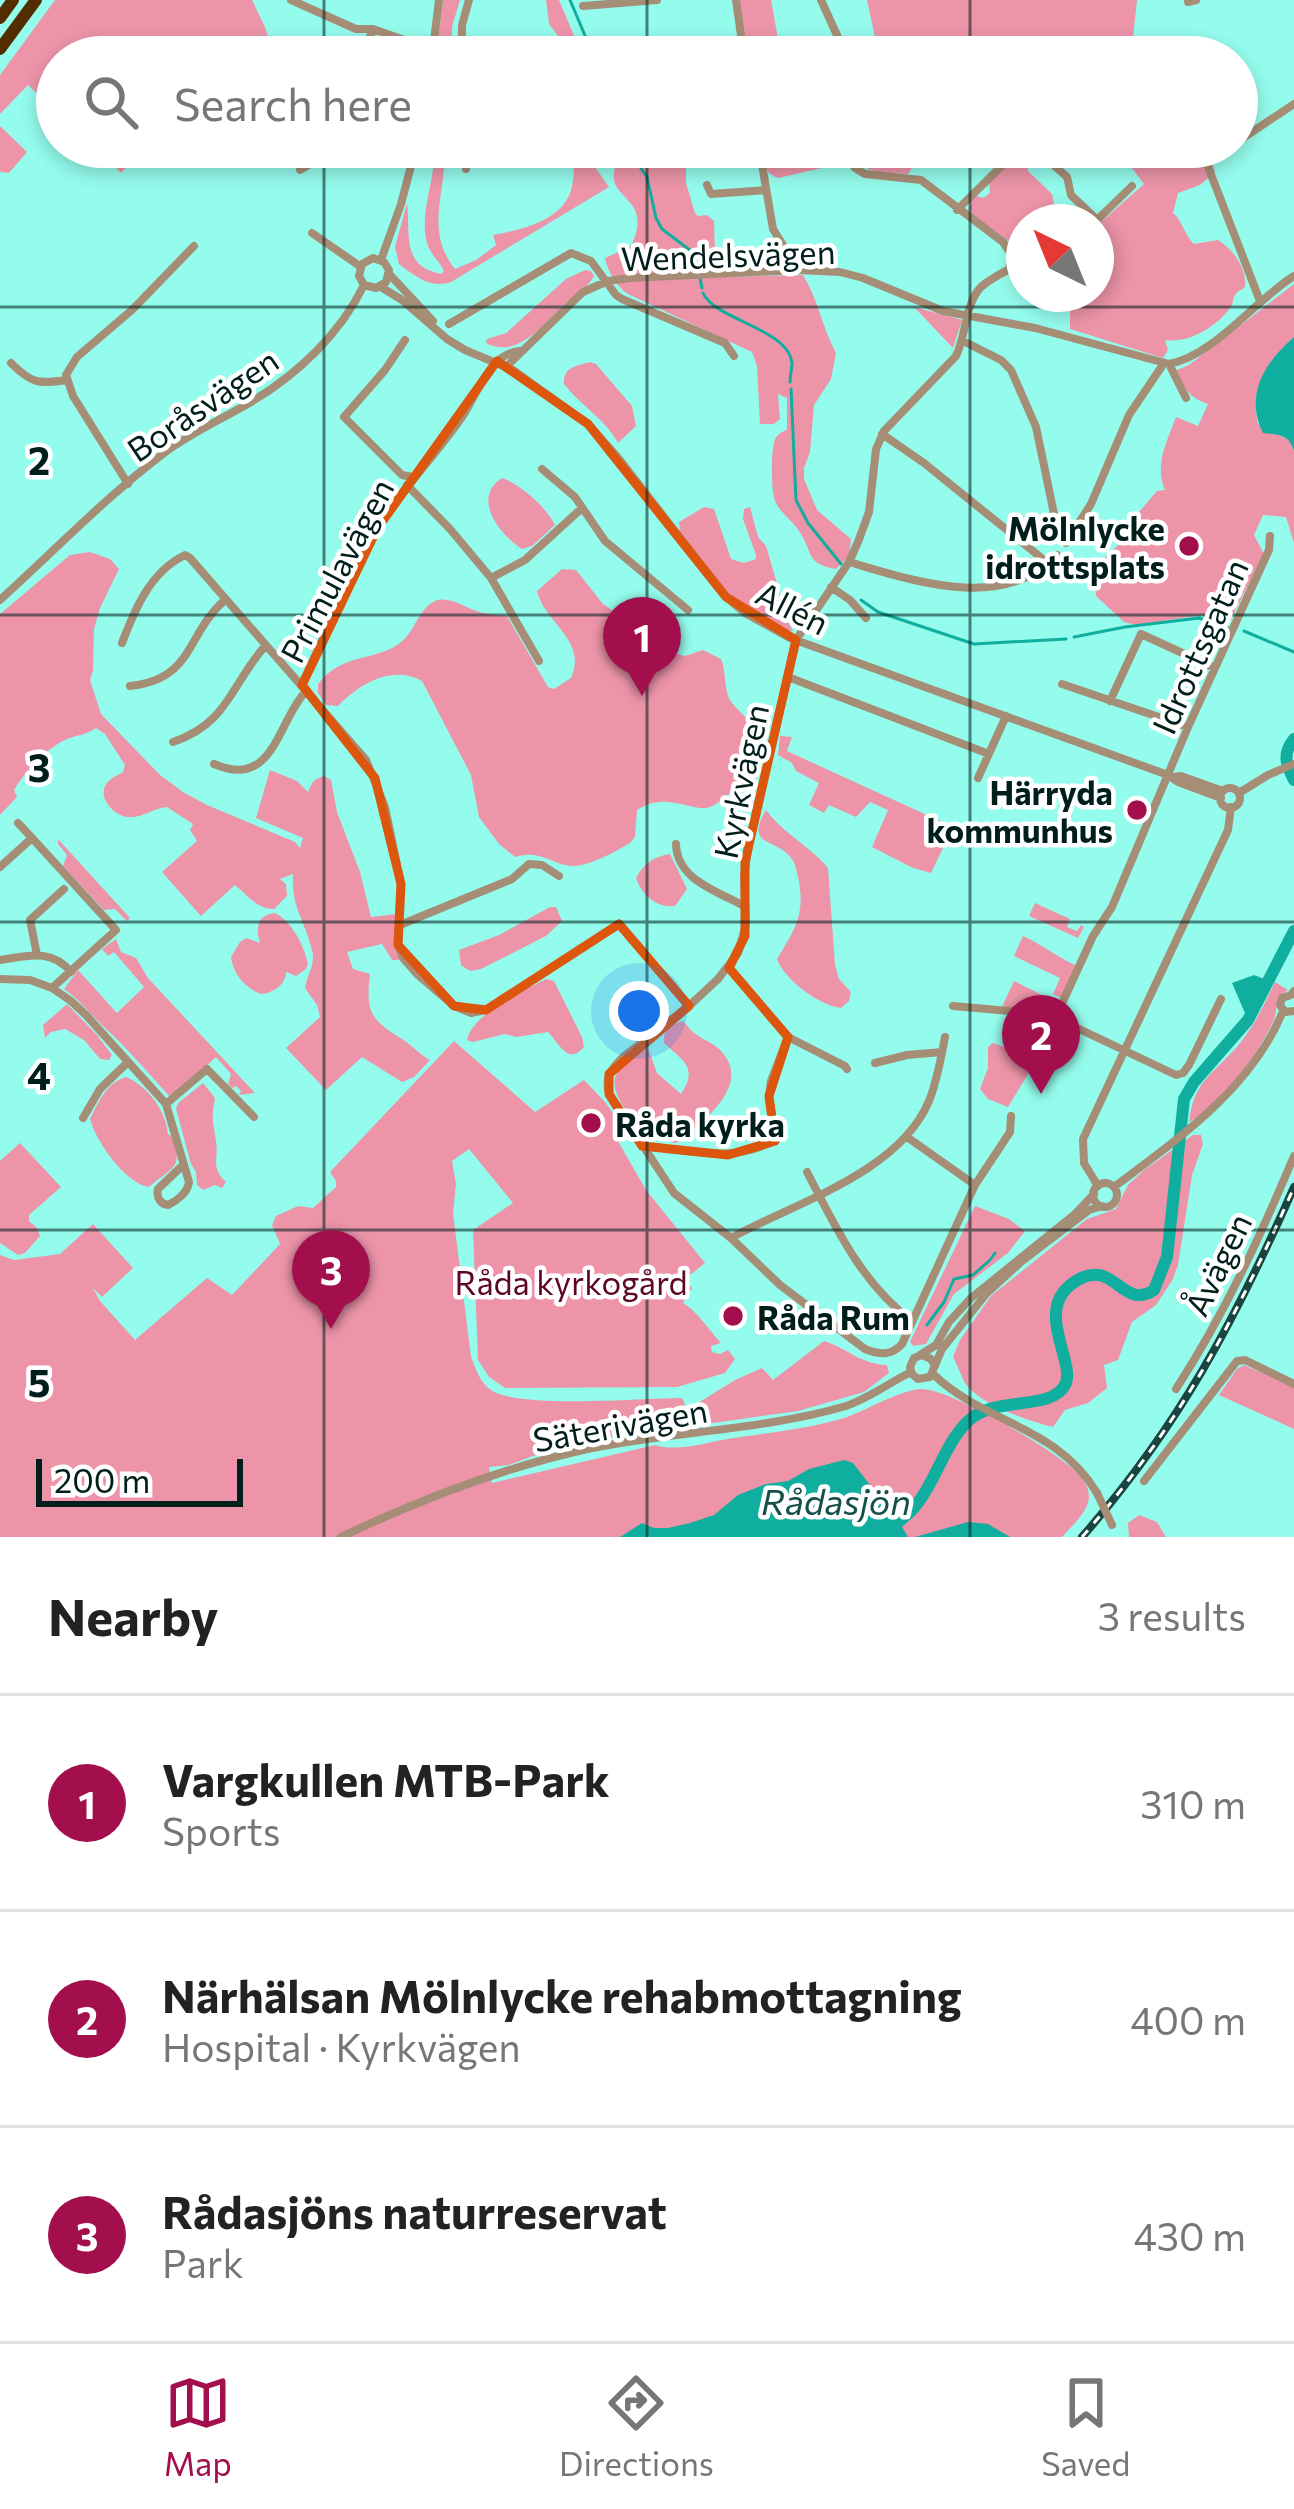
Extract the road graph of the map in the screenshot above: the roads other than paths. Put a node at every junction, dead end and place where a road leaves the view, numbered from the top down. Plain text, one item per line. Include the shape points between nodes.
1 (13, 0) edge
2 (36, 0) edge
3 (291, 0) edge
4 (439, 0) edge
5 (469, 0) edge
6 (657, 0) edge
7 (736, 0) edge
8 (821, 0) edge
9 (583, 7) dead end
10 (0, 18) edge
11 (374, 29) junction
12 (371, 36) edge
13 (391, 36) edge
14 (435, 36) edge
15 (462, 36) edge
16 (741, 36) edge
17 (837, 36) edge
18 (0, 49) edge
19 (1294, 104) edge
20 (1258, 128) edge
21 (303, 168) edge
22 (410, 168) edge
23 (762, 168) edge
24 (855, 168) edge
25 (1002, 168) edge
26 (1056, 168) edge
27 (1208, 168) edge
28 (300, 170) dead end
29 (707, 185) dead end
30 (1132, 186) dead end
31 (766, 190) junction
32 (1080, 204) edge
33 (1113, 204) edge
34 (957, 210) junction
35 (312, 232) dead end
36 (194, 246) dead end
37 (1006, 247) edge
38 (381, 260) junction
39 (361, 266) junction
40 (799, 270) junction
41 (1006, 272) edge
42 (389, 273) junction
43 (1294, 276) edge
44 (608, 281) junction
45 (364, 285) junction
46 (381, 286) junction
47 (1260, 301) junction
48 (969, 316) junction
49 (449, 324) dead end
50 (405, 340) dead end
51 (963, 341) junction
52 (522, 351) junction
53 (478, 354) junction
54 (734, 356) dead end
55 (497, 362) junction
56 (11, 363) dead end
57 (1166, 363) junction
58 (507, 366) junction
59 (67, 380) junction
60 (1186, 398) dead end
61 (882, 434) junction
62 (542, 469) dead end
63 (410, 481) junction
64 (128, 484) junction
65 (582, 508) junction
66 (1270, 536) dead end
67 (1057, 555) dead end
68 (849, 562) junction
69 (1049, 564) junction
70 (491, 578) junction
71 (831, 587) junction
72 (226, 598) junction
73 (0, 601) edge
74 (688, 610) dead end
75 (866, 618) dead end
76 (796, 640) junction
77 (122, 643) dead end
78 (266, 645) junction
79 (539, 662) dead end
80 (1215, 668) junction
81 (788, 677) junction
82 (1062, 684) dead end
83 (130, 686) dead end
84 (304, 688) junction
85 (1110, 701) junction
86 (1006, 716) junction
87 (1187, 727) junction
88 (172, 742) dead end
89 (989, 754) junction
90 (214, 764) dead end
91 (1294, 764) edge
92 (1170, 776) junction
93 (978, 778) dead end
94 (1239, 794) junction
95 (1222, 795) junction
96 (1231, 807) junction
97 (17, 823) dead end
98 (32, 838) junction
99 (676, 844) dead end
100 (0, 867) edge
101 (559, 876) dead end
102 (64, 889) dead end
103 (744, 906) junction
104 (400, 925) junction
105 (37, 955) junction
106 (0, 960) edge
107 (729, 968) junction
108 (71, 972) junction
109 (0, 979) edge
110 (52, 988) junction
111 (1293, 994) edge
112 (1221, 999) dead end
113 (689, 1006) junction
114 (953, 1006) dead end
115 (1288, 1011) edge
116 (1058, 1019) junction
117 (788, 1037) junction
118 (945, 1037) dead end
119 (1124, 1051) junction
120 (942, 1052) junction
121 (128, 1062) junction
122 (874, 1063) dead end
123 (847, 1069) dead end
124 (166, 1104) junction
125 (1011, 1116) dead end
126 (254, 1117) dead end
127 (83, 1118) dead end
128 (908, 1137) junction
129 (642, 1146) junction
130 (1294, 1156) edge
131 (182, 1166) junction
132 (807, 1172) dead end
133 (975, 1185) junction
134 (1114, 1187) junction
135 (1096, 1190) junction
136 (819, 1195) junction
137 (1102, 1206) junction
138 (731, 1238) junction
139 (912, 1321) junction
140 (899, 1348) junction
141 (916, 1357) junction
142 (934, 1370) junction
143 (911, 1372) junction
144 (1294, 1384) edge
145 (1176, 1388) dead end
146 (1144, 1480) dead end
147 (341, 1537) edge
148 (1118, 1537) edge

1 - 10 highway
2 - 18 highway
3 - 11 street
4 - 14 street
5 - 15 street
6 - 9 street
7 - 16 street
8 - 17 street
11 - 12 street
11 - 13 street
19 - 20 street
21 - 28 street
22 - 38 street
23 - 31 street
24 - 34 street via 921,180
25 - 34 street
26 - 32 street
27 - 47 street
29 - 31 street via 711,194
30 - 33 street
31 - 40 street via 773,229
34 - 37 street
35 - 39 street
36 - 59 street via 77,357
38 - 39 street
38 - 42 street
39 - 45 street
40 - 44 street, Wendelsvägen
40 - 48 street, Wendelsvägen via 853,275
41 - 48 street via 980,289
42 - 46 street
42 - 53 street, Allén via 443,331
43 - 47 street
44 - 49 street via 591,261 566,254
44 - 52 street, Wendelsvägen via 575,298
44 - 54 street via 622,299 725,343
45 - 46 street
45 - 64 street, Boråsvägen via 298,369
46 - 53 street, Allén via 447,340
47 - 57 street via 1202,350
48 - 51 street
48 - 57 street, Wendelsvägen
50 - 63 street via 344,417
51 - 57 street via 1012,370 1066,543 1130,415
51 - 61 street
52 - 55 street, Wendelsvägen
52 - 58 street, Wendelsvägen
53 - 55 street, Allén
55 - 58 street, Allén
55 - 63 street, Primulavägen
56 - 59 street via 32,381
57 - 60 street
58 - 76 street, Allén via 588,424 736,607
59 - 64 street
61 - 68 street, Kyrkvägen
61 - 69 street
62 - 65 street
63 - 70 street
63 - 84 street, Primulavägen via 362,558
64 - 73 street, Boråsvägen
65 - 70 street via 525,560
65 - 74 street via 605,541
66 - 80 street, Idrottsgatan
67 - 69 street
68 - 69 street via 970,586 1020,582
68 - 71 street, Kyrkvägen
70 - 79 street
71 - 75 street
71 - 76 street, Kyrkvägen
72 - 77 street via 184,555 146,591
72 - 78 street
72 - 83 street via 176,669
76 - 81 street, Kyrkvägen
76 - 86 street, Allén
78 - 84 street
78 - 88 street via 212,722
80 - 85 street via 1141,634
80 - 87 street, Idrottsgatan
81 - 89 street
81 - 103 street, Kyrkvägen via 750,839
82 - 85 street
84 - 90 street, Primulavägen via 263,760 240,770
84 - 104 street via 375,778 401,884
85 - 87 street
86 - 89 street
86 - 92 street, Allén
87 - 92 street, Idrottsgatan
89 - 93 street
91 - 94 street
92 - 95 street, Allén
92 - 116 street, Idrottsgatan
94 - 95 street via 1230,788
94 - 96 street
95 - 96 street
96 - 119 street via 1228,830
97 - 98 street
98 - 100 street
98 - 108 street via 116,930
99 - 103 street via 677,861 692,878
101 - 104 street via 529,864 512,879
102 - 105 street via 30,920
103 - 107 street, Kyrkvägen via 745,936
104 - 113 street via 398,945 410,967 471,1013 619,924
105 - 106 street
105 - 108 street via 61,960
107 - 113 street
107 - 117 street
108 - 110 street
109 - 110 street
110 - 121 street
111 - 115 street via 1281,1000
112 - 119 street via 1183,1072
113 - 129 street via 609,1074 609,1094
114 - 116 street
115 - 134 street via 1220,1102
116 - 119 street
117 - 123 street
117 - 129 street via 769,1096 775,1142 728,1155
118 - 120 street
119 - 135 street via 1083,1139
120 - 122 street
120 - 128 street via 930,1100
121 - 124 street
121 - 127 street
124 - 126 street via 207,1070
124 - 131 street
125 - 133 street via 1010,1132
128 - 133 street
128 - 136 street
129 - 138 street via 674,1193
130 - 145 street, Åvägen via 1234,1292
131 - 131 street via 158,1189 164,1205 188,1188
132 - 136 street
133 - 139 street
134 - 135 street
134 - 137 street via 1115,1201
135 - 137 street
135 - 141 street
136 - 138 street
136 - 139 street via 860,1268
137 - 142 street via 999,1281 961,1322
138 - 140 street via 865,1349
139 - 140 street
140 - 141 street
141 - 142 street via 930,1358
141 - 143 street
142 - 143 street via 921,1380
142 - 148 street, bridge via 970,1400 1060,1450 1085,1475
143 - 147 street, Säterivägen via 824,1411 513,1468
144 - 146 street via 1237,1361

